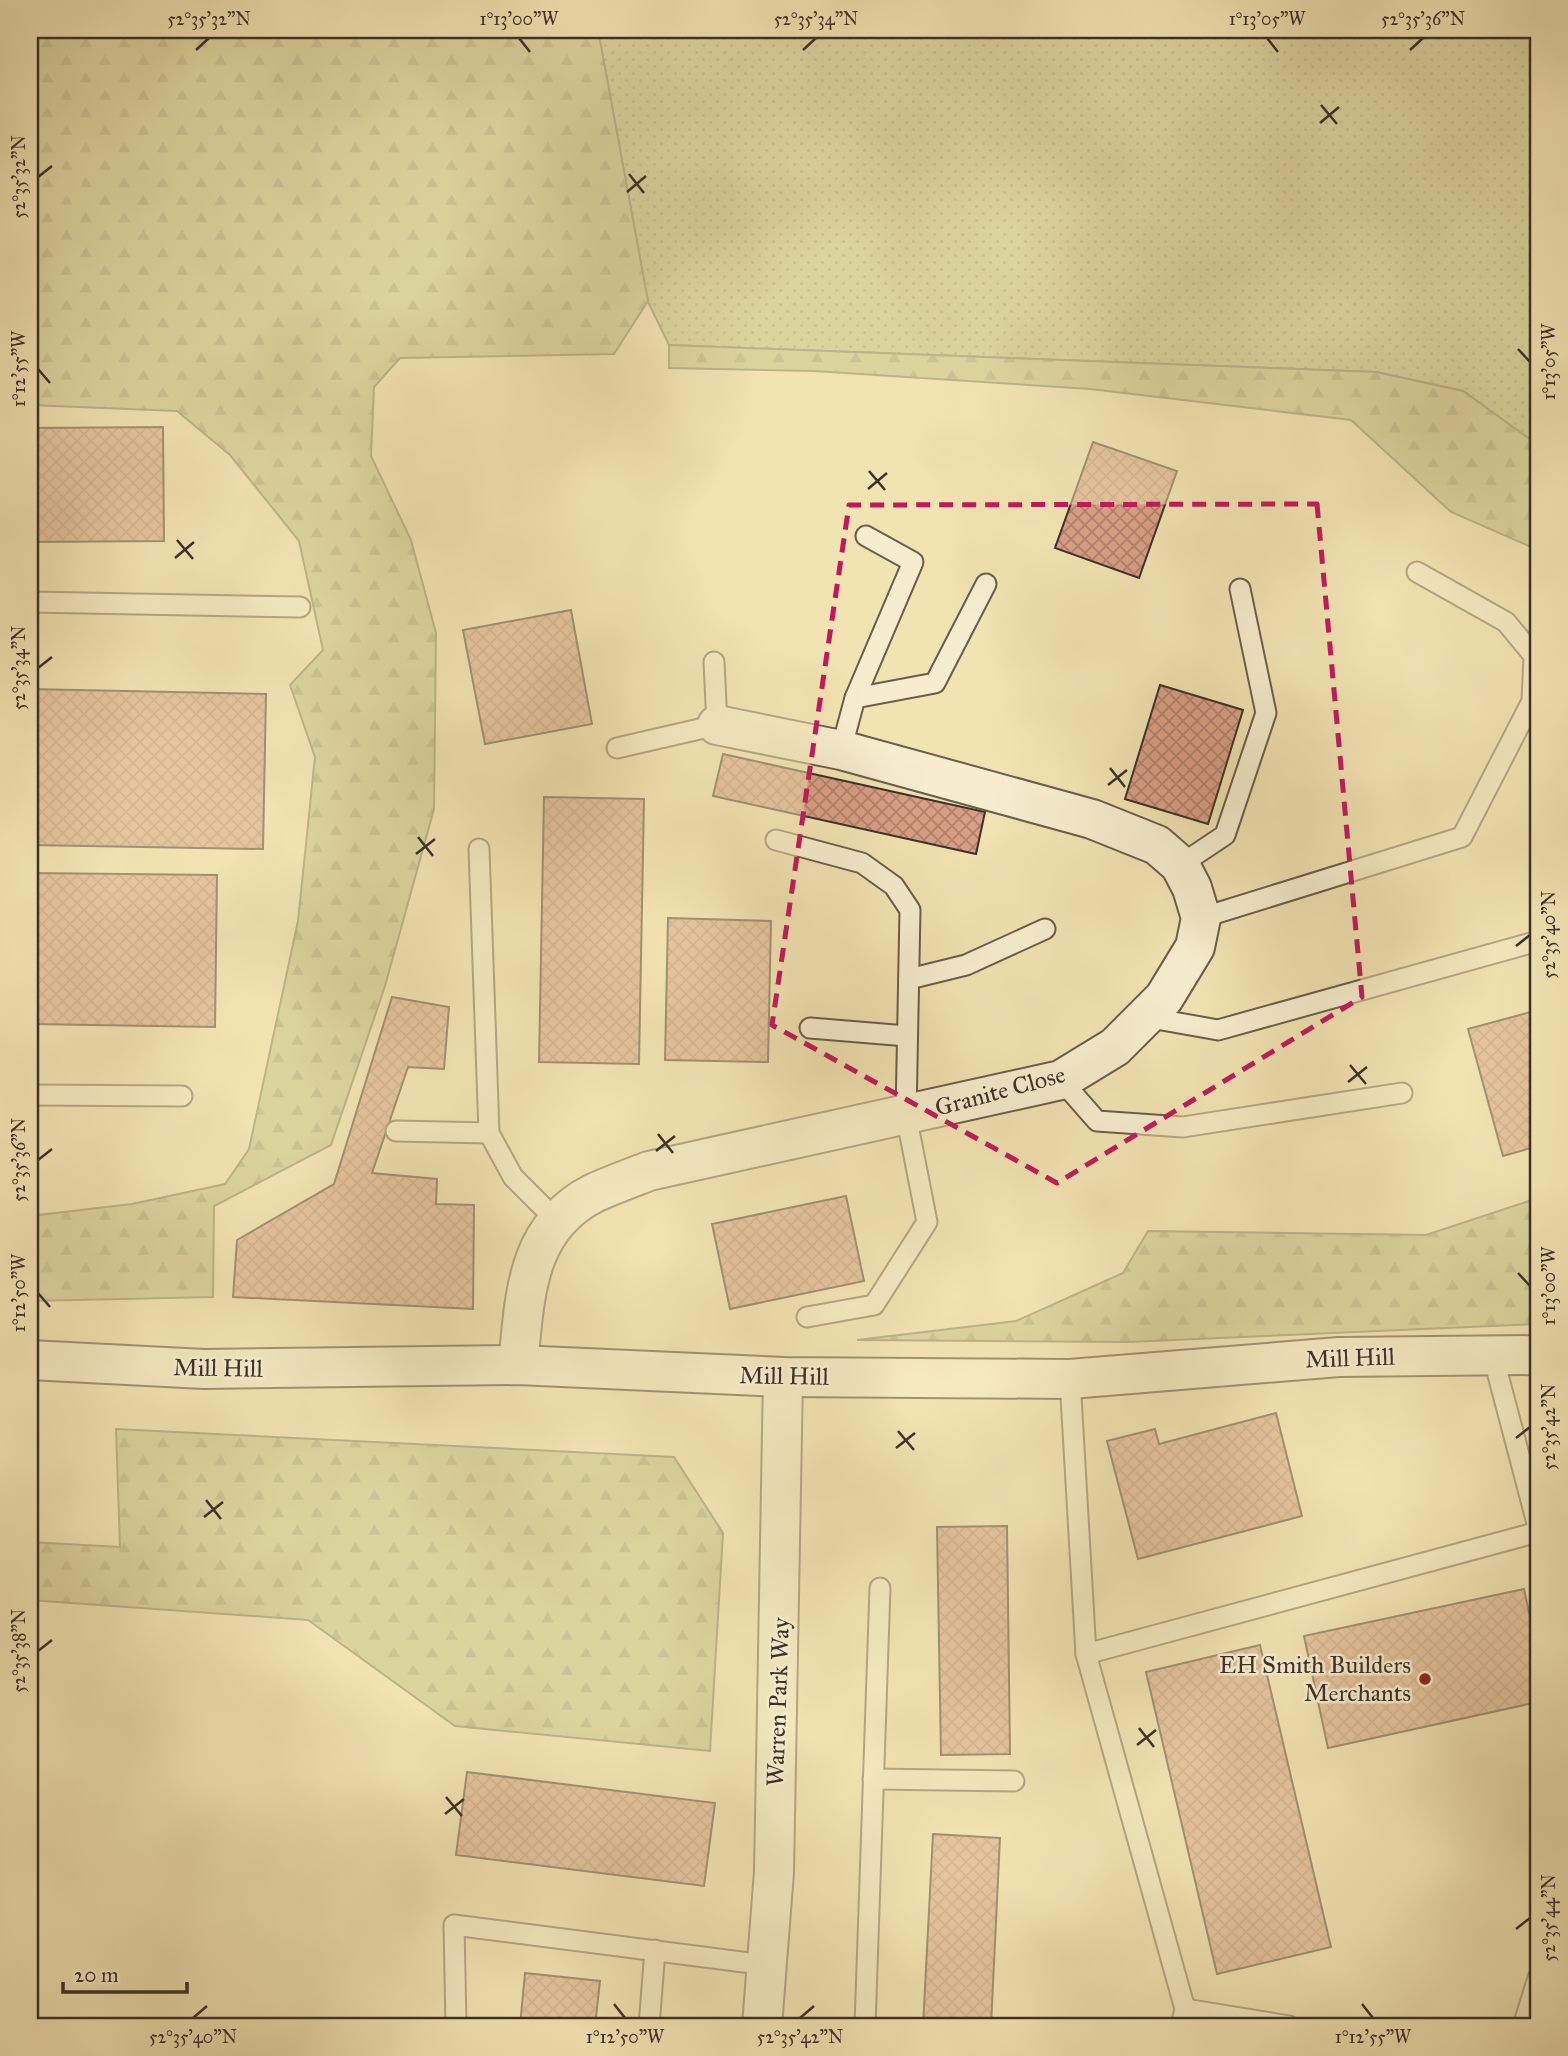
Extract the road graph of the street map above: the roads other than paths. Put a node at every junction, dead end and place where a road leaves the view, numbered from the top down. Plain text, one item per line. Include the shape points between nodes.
1 (866, 536) dead end
2 (1417, 572) dead end
3 (985, 584) dead end
4 (1240, 589) dead end
5 (30, 602) edge
6 (300, 607) dead end
7 (714, 663) dead end
8 (855, 698) junction
9 (717, 726) junction
10 (617, 748) dead end
11 (841, 750) junction
12 (776, 840) dead end
13 (479, 849) dead end
14 (1180, 865) junction
15 (1201, 918) junction
16 (1045, 929) dead end
17 (1538, 942) edge
18 (909, 979) junction
19 (1145, 1017) junction
20 (810, 1028) dead end
21 (907, 1036) junction
22 (1061, 1080) junction
23 (1402, 1093) dead end
24 (30, 1095) edge
25 (182, 1097) dead end
26 (906, 1115) junction
27 (396, 1131) dead end
28 (489, 1133) junction
29 (556, 1220) junction
30 (807, 1317) dead end
31 (1538, 1355) edge
32 (1493, 1356) junction
33 (30, 1360) edge
34 (518, 1365) junction
35 (783, 1377) junction
36 (1070, 1379) junction
37 (1538, 1530) edge
38 (880, 1588) dead end
39 (1086, 1654) junction
40 (873, 1779) junction
41 (1014, 1781) dead end
42 (655, 1950) junction
43 (766, 1965) junction
44 (1538, 1978) edge
45 (1183, 2017) edge
46 (456, 2026) edge
47 (649, 2026) edge
48 (762, 2026) edge
49 (865, 2026) edge
50 (1289, 2026) edge
51 (1523, 2026) edge

1 - 8 lane via 913,562
2 - 15 lane via 1506,622 1534,656 1532,701 1462,837
3 - 8 lane via 935,683
4 - 14 lane via 1266,713 1225,835
5 - 6 lane
7 - 9 lane
8 - 11 lane
9 - 10 lane
9 - 11 street
11 - 14 street via 1092,819 1157,845
12 - 18 lane via 862,863 894,886 910,910
13 - 28 lane
14 - 15 street
15 - 19 street, Granite Close via 1195,947 1164,998
16 - 18 lane via 966,965
17 - 19 lane via 1218,1030
18 - 21 lane
19 - 22 street, Granite Close via 1115,1047
20 - 21 lane
21 - 26 lane
22 - 23 lane via 1097,1121 1183,1127
22 - 26 street, Granite Close
24 - 25 lane
26 - 29 street, Granite Close via 649,1171 592,1194
26 - 30 lane via 927,1222 874,1306
27 - 28 lane
28 - 29 lane via 513,1177
29 - 34 street, Granite Close via 535,1252
31 - 32 street, Mill Hill
32 - 36 street, Mill Hill via 1339,1357
32 - 37 lane
33 - 34 street, Mill Hill via 204,1369
34 - 35 street, Mill Hill
35 - 36 street, Mill Hill
35 - 43 street, Warren Park Way via 774,1872
36 - 39 lane
37 - 39 lane
38 - 40 lane
39 - 45 lane
40 - 41 lane
40 - 49 lane
42 - 43 lane
42 - 46 lane via 454,1925
42 - 47 lane
43 - 48 street, Warren Park Way
44 - 51 lane
45 - 50 lane

